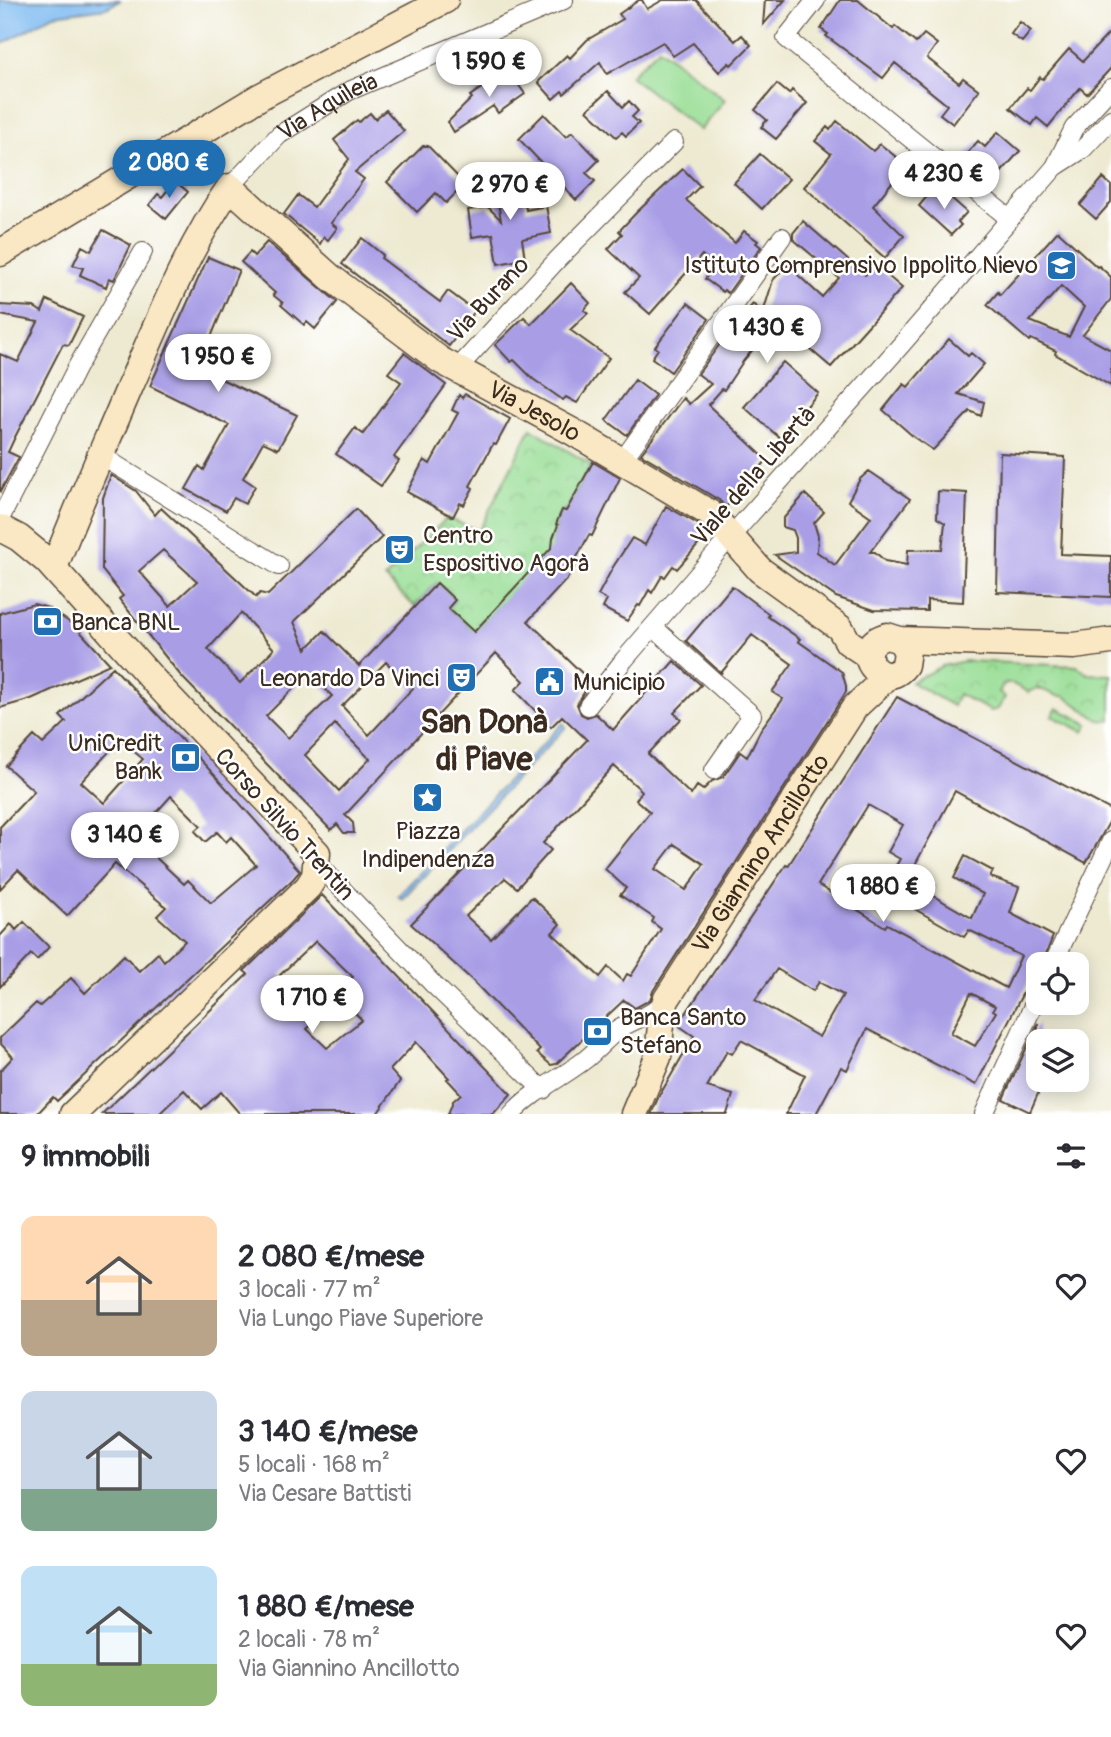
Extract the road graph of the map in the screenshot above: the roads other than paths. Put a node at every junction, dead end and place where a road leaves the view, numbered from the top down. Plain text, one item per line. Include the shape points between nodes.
1 (445, 0) edge
2 (564, 0) edge
3 (816, 0) edge
4 (1111, 88) edge
5 (1111, 119) edge
6 (674, 142) dead end
7 (1055, 167) junction
8 (224, 195) junction
9 (1010, 219) junction
10 (782, 237) dead end
11 (143, 252) dead end
12 (0, 253) edge
13 (457, 369) junction
14 (100, 455) junction
15 (622, 461) junction
16 (0, 519) edge
17 (0, 528) edge
18 (731, 536) junction
19 (279, 566) dead end
20 (54, 568) junction
21 (653, 627) junction
22 (1111, 641) edge
23 (1074, 646) junction
24 (1111, 654) edge
25 (886, 655) junction
26 (587, 706) dead end
27 (714, 770) dead end
28 (1111, 841) edge
29 (317, 863) junction
30 (1058, 952) edge
31 (666, 1000) junction
32 (1029, 1015) edge
33 (543, 1090) junction
34 (73, 1114) edge
35 (512, 1114) edge
36 (634, 1114) edge
37 (984, 1114) edge

1 - 12 street via 261,96
2 - 8 street, Via Aquileia via 349,91 279,135
3 - 9 street via 786,38
4 - 7 street, Viale della Libertà via 1074,128
5 - 7 street, Viale della Libertà via 1083,149
6 - 13 street, Via Burano
7 - 9 street, Viale della Libertà
8 - 13 street, Via Jesolo
8 - 14 street, Via Aquileia via 186,259
9 - 18 street, Viale della Libertà
10 - 15 street
11 - 16 street via 77,367
13 - 15 street, Via Jesolo
14 - 19 street
14 - 20 street, Via Aquileia
15 - 18 street, Via Jesolo via 711,514
17 - 20 street, Corso Silvio Trentin via 41,554
18 - 21 street, Viale della Libertà
18 - 25 street, Via Jesolo via 760,569 840,628 848,642
20 - 29 street, Corso Silvio Trentin via 310,844
21 - 26 street, Viale della Libertà
21 - 27 street via 752,715
22 - 23 street
23 - 24 street
23 - 25 street via 972,643
25 - 31 street, Via Giannino Ancillotto
28 - 30 street
29 - 33 street, Corso Silvio Trentin
29 - 34 street via 316,876 308,887
31 - 33 street via 652,1014 609,1036
31 - 36 street via 658,1057
32 - 37 street
33 - 35 street via 525,1099

